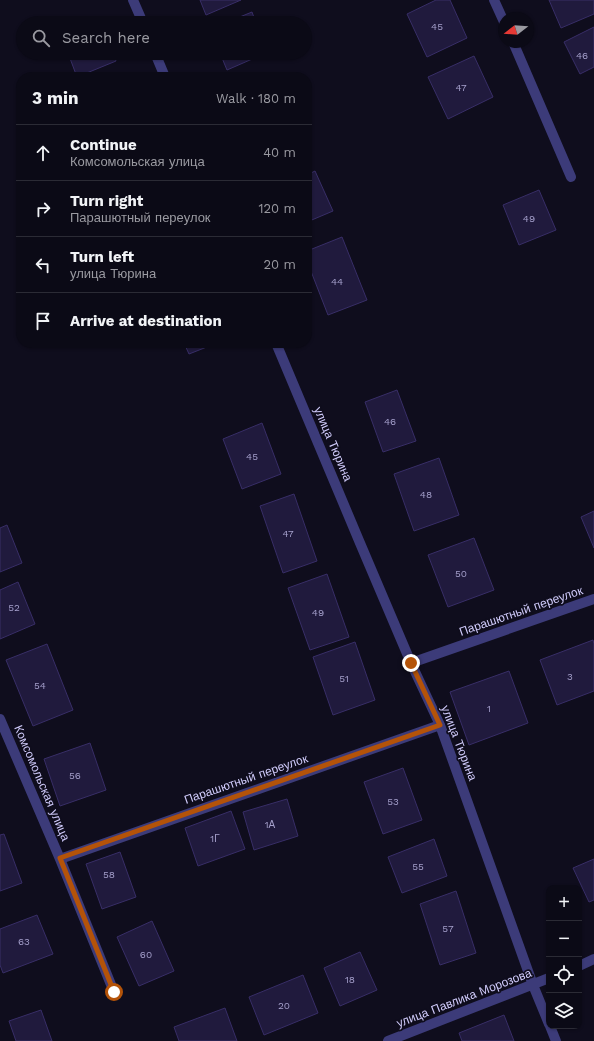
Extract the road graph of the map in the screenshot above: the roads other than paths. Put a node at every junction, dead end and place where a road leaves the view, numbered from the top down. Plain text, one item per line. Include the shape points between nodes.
1 (133, 0) edge
2 (494, 0) edge
3 (499, 12) edge
4 (139, 16) edge
5 (516, 48) edge
6 (158, 60) edge
7 (163, 72) edge
8 (571, 177) dead end
9 (278, 348) edge
10 (594, 599) edge
11 (411, 663) junction
12 (0, 719) edge
13 (440, 725) junction
14 (60, 858) junction
15 (594, 960) edge
16 (582, 965) edge
17 (546, 979) edge
18 (533, 985) junction
19 (114, 992) dead end
20 (546, 1018) edge
21 (551, 1029) edge
22 (388, 1041) edge
23 (556, 1041) edge

1 - 4 street
2 - 3 street
5 - 8 street
6 - 7 street
9 - 11 street, улица Тюрина
10 - 11 street, Парашютный переулок
11 - 13 street, улица Тюрина
12 - 14 street, Комсомольская улица
13 - 14 street, Парашютный переулок
13 - 18 street, улица Тюрина
14 - 19 street, Комсомольская улица
15 - 16 street
17 - 18 street, улица Павлика Морозова
18 - 20 street, улица Тюрина
18 - 22 street, улица Павлика Морозова
21 - 23 street, улица Тюрина

